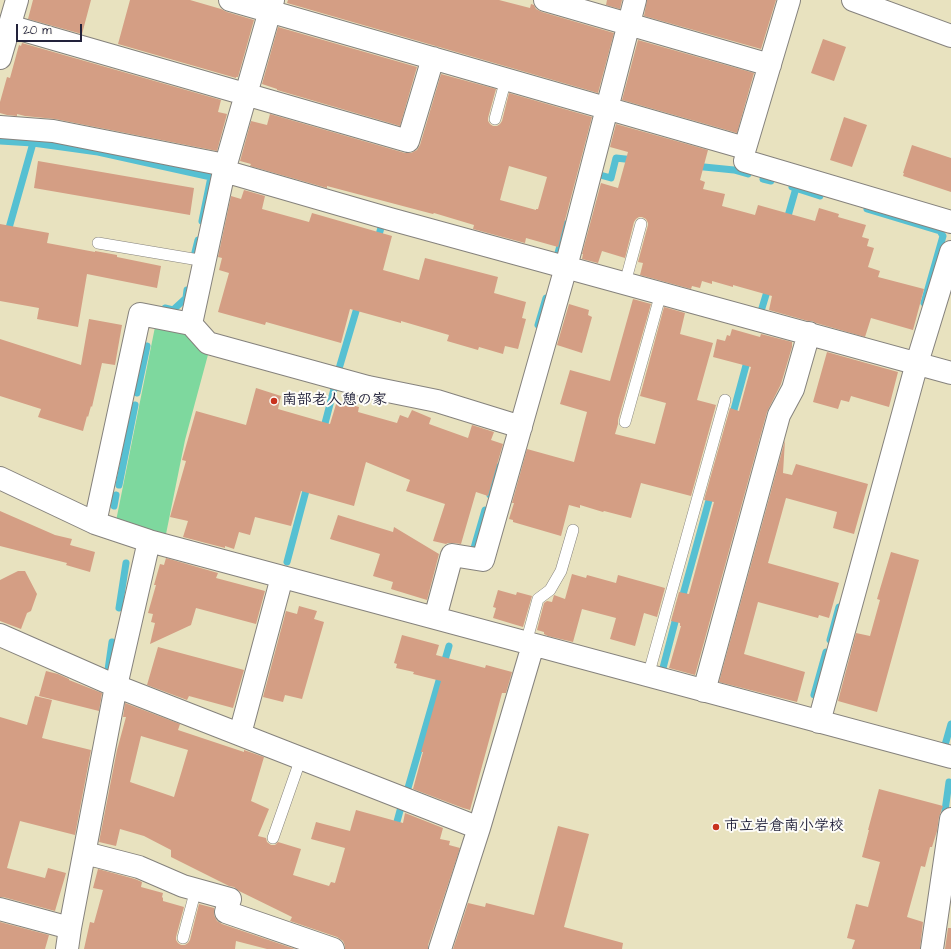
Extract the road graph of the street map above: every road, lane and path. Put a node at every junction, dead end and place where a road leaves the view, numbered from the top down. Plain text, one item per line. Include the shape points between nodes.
1 (17, 0) edge
2 (230, 0) edge
3 (545, 0) edge
4 (635, 0) edge
5 (789, 0) edge
6 (853, 0) edge
7 (271, 6) edge
8 (629, 24) junction
9 (9, 26) junction
10 (951, 36) edge
11 (0, 58) edge
12 (433, 58) junction
13 (770, 65) junction
14 (506, 79) junction
15 (246, 94) junction
16 (607, 108) junction
17 (495, 119) dead end
18 (0, 127) edge
19 (745, 161) dead end
20 (225, 168) junction
21 (951, 222) edge
22 (641, 224) dead end
23 (98, 243) dead end
24 (951, 252) edge
25 (205, 261) junction
26 (566, 267) junction
27 (625, 283) junction
28 (661, 293) junction
29 (192, 324) junction
30 (809, 333) junction
31 (918, 363) junction
32 (951, 372) edge
33 (725, 400) dead end
34 (625, 422) dead end
35 (521, 427) junction
36 (0, 478) edge
37 (95, 523) junction
38 (573, 530) dead end
39 (149, 541) junction
40 (282, 577) junction
41 (435, 618) junction
42 (0, 635) edge
43 (529, 644) junction
44 (648, 676) junction
45 (116, 686) junction
46 (704, 691) junction
47 (819, 722) junction
48 (240, 734) junction
49 (951, 757) edge
50 (301, 758) junction
51 (951, 819) edge
52 (479, 828) junction
53 (273, 838) dead end
54 (85, 853) junction
55 (196, 889) junction
56 (0, 909) edge
57 (182, 938) dead end
58 (69, 939) edge
59 (333, 949) edge
60 (440, 949) edge
61 (932, 949) edge

1 - 9 street
2 - 7 street
3 - 8 street
4 - 8 street
5 - 13 street
6 - 10 street
7 - 12 street
7 - 15 street
8 - 13 street
8 - 16 street
9 - 11 street
9 - 15 street
12 - 14 street
12 - 15 street via 408,141
13 - 16 street via 745,148
14 - 16 street
14 - 17 lane
15 - 20 street
16 - 26 street
18 - 20 street via 53,131
19 - 21 street
20 - 25 street
20 - 26 street via 390,219
22 - 27 lane
23 - 25 lane
24 - 31 street
25 - 29 street
26 - 27 street
26 - 35 street
27 - 28 street
28 - 30 street
28 - 34 lane
29 - 35 street via 208,343 368,387 438,401
29 - 37 street via 140,314
30 - 31 street
30 - 46 street via 793,389 779,415
31 - 32 street
31 - 47 street
33 - 44 lane
35 - 41 street via 483,560 452,556
36 - 37 street
37 - 39 street
38 - 43 lane via 561,571 550,590 538,599
39 - 40 street
39 - 45 street
40 - 41 street
40 - 48 street
41 - 43 street
42 - 45 street
43 - 44 street
43 - 52 street
44 - 46 street
45 - 48 street
45 - 54 street
46 - 47 street
47 - 49 street
48 - 50 street
50 - 52 street
50 - 53 lane
51 - 61 street
52 - 60 street
54 - 55 street via 139,867
54 - 58 street
55 - 57 lane
55 - 59 street via 230,899 226,912
56 - 58 street

